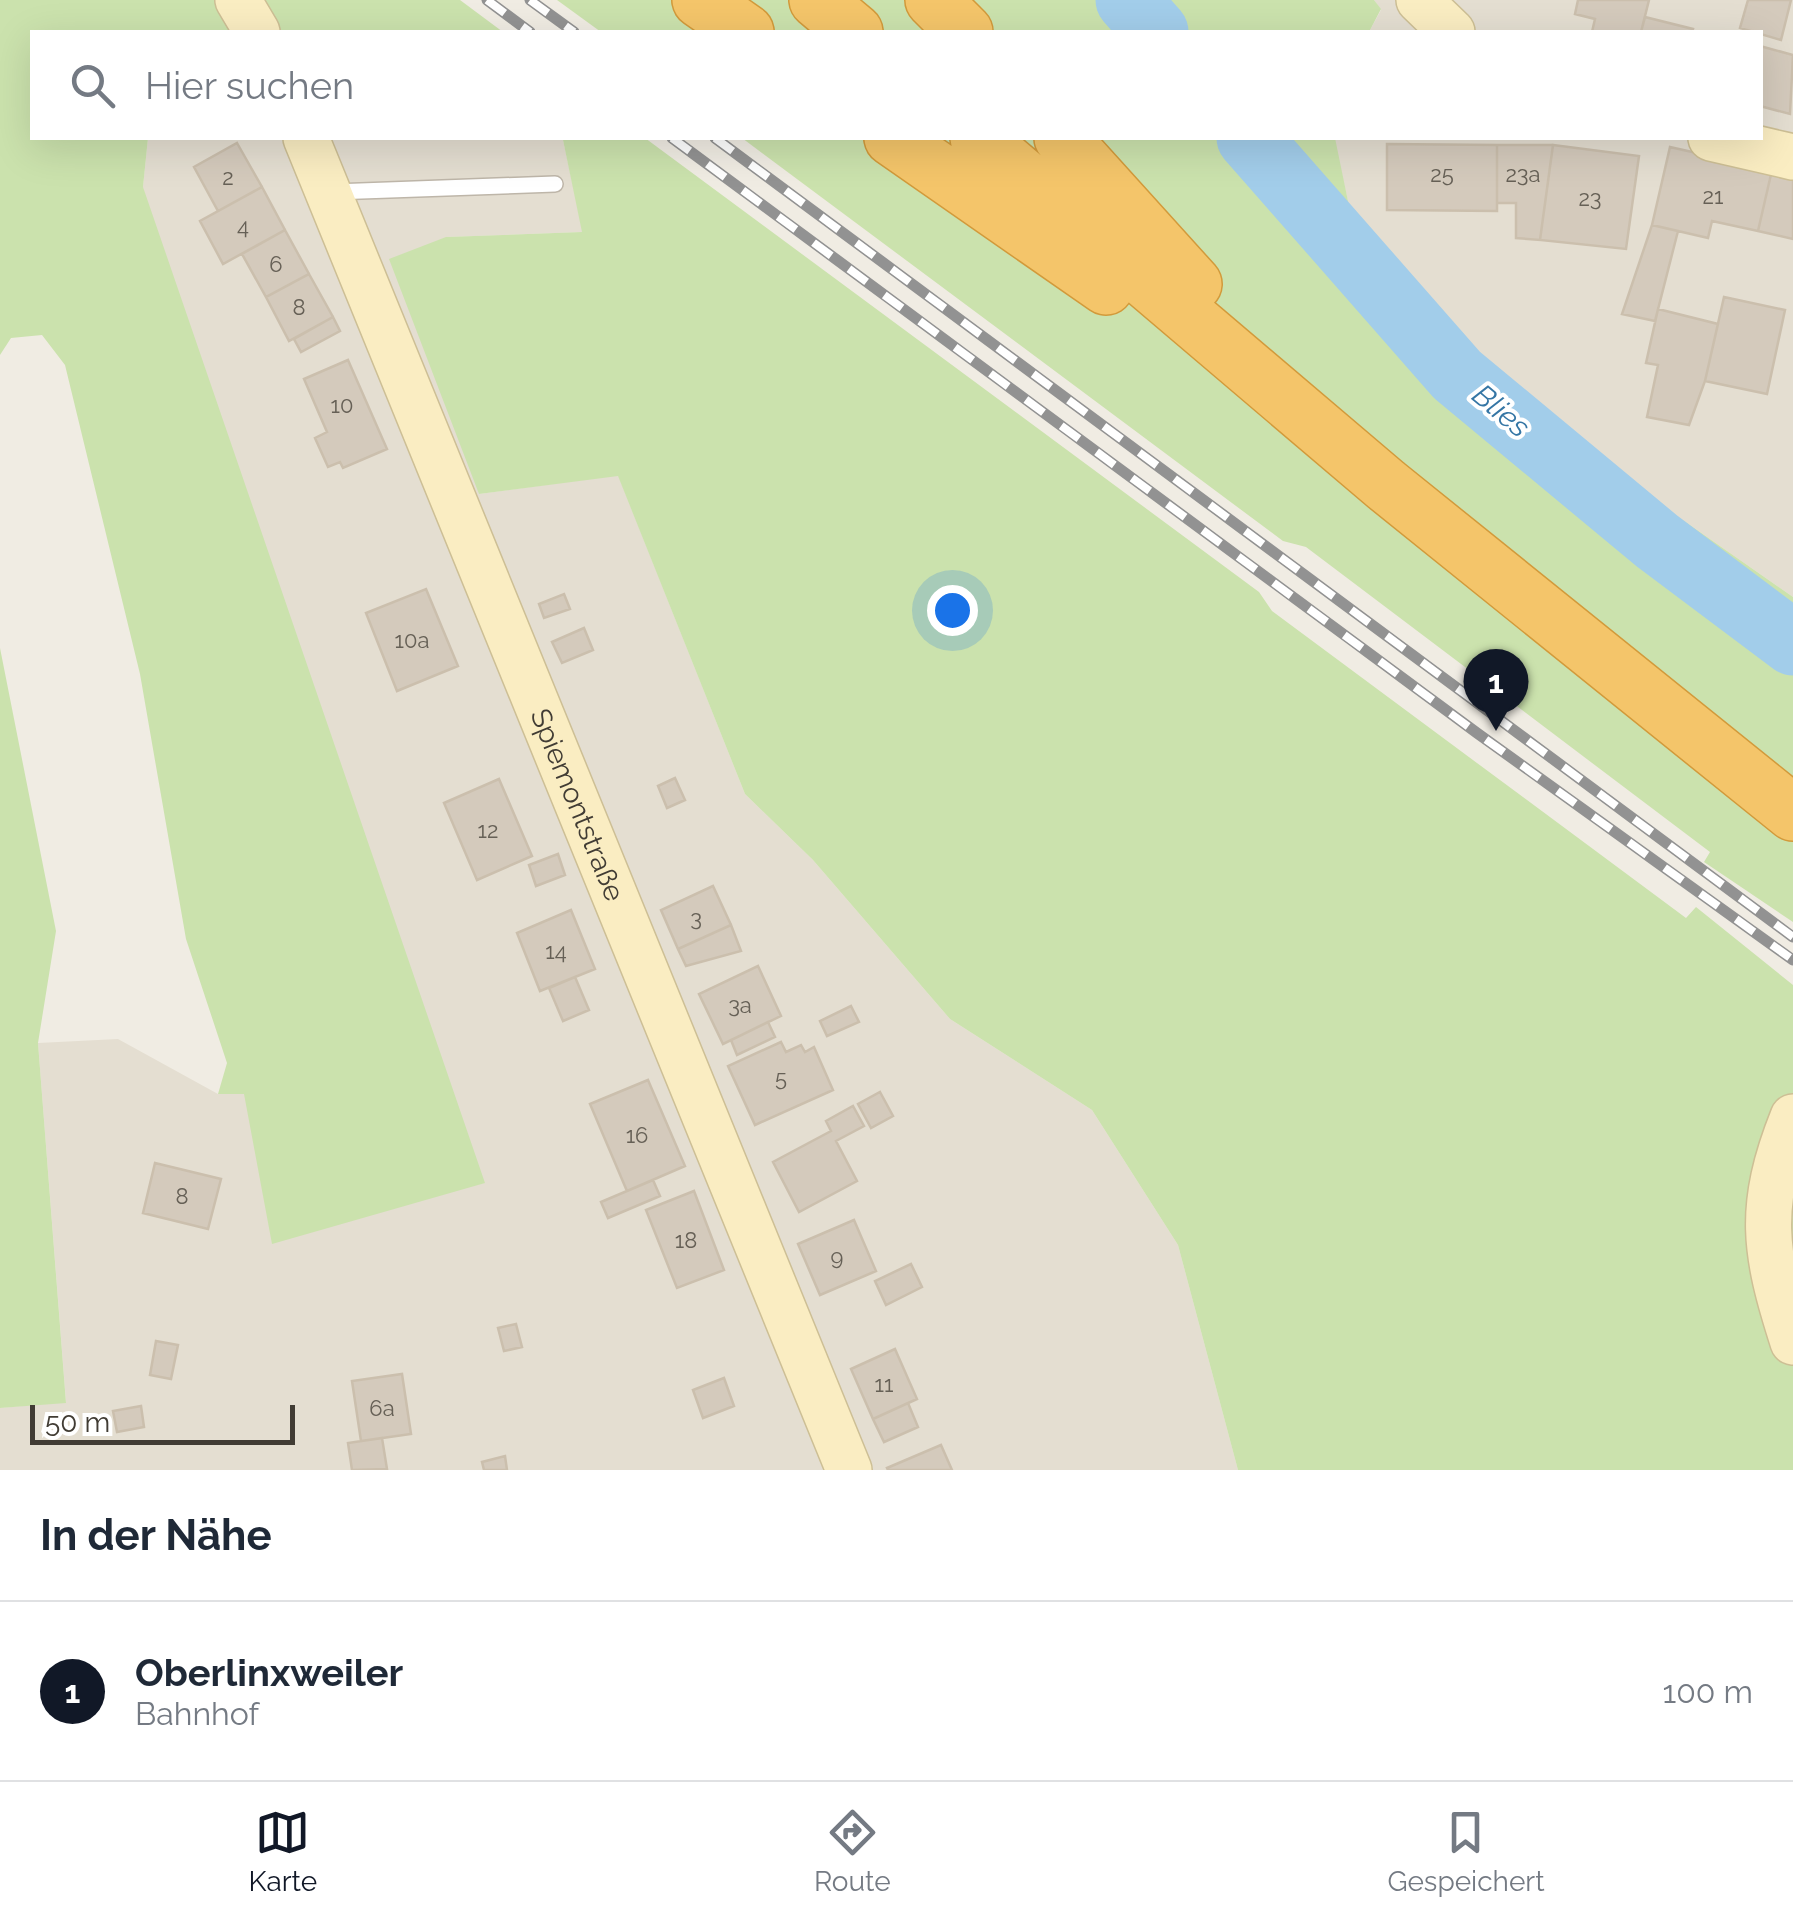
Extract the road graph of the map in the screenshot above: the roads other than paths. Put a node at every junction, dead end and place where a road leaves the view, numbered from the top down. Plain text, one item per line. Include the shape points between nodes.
1 (238, 0) edge
2 (700, 0) edge
3 (818, 0) edge
4 (934, 0) edge
5 (1419, 0) edge
6 (256, 30) edge
7 (743, 30) edge
8 (854, 30) edge
9 (962, 30) edge
10 (1450, 30) edge
11 (307, 140) edge
12 (895, 140) edge
13 (980, 140) edge
14 (1064, 140) edge
15 (1720, 140) edge
16 (1793, 157) edge
17 (556, 184) dead end
18 (328, 192) junction
19 (1386, 485) junction
20 (1793, 813) edge
21 (1793, 1117) edge
22 (1793, 1342) edge
23 (849, 1470) edge

1 - 6 street
2 - 7 highway
3 - 8 highway
4 - 9 highway
5 - 10 street
11 - 18 street, Spiemontstraße
12 - 19 highway
13 - 19 highway
14 - 19 highway
15 - 16 street
17 - 18 lane
18 - 23 street, Spiemontstraße
19 - 20 highway
21 - 22 street via 1774,1164 1765,1217 1774,1284

